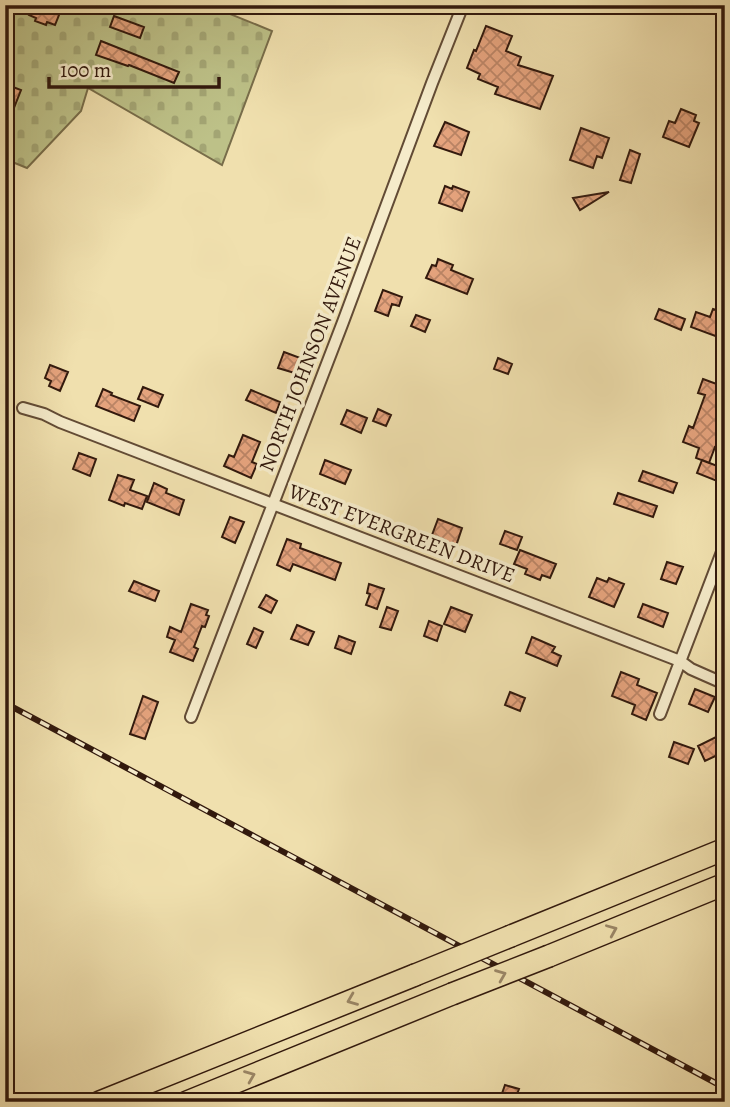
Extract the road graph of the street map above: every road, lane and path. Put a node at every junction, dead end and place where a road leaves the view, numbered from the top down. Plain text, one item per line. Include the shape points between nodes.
1 (463, 5) edge
2 (23, 408) dead end
3 (273, 504) junction
4 (725, 544) edge
5 (680, 661) junction
6 (725, 684) edge
7 (660, 714) dead end
8 (191, 717) dead end
9 (725, 849) edge
10 (725, 884) edge
11 (100, 1102) edge
12 (187, 1102) edge

1 - 3 street, NORTH JOHNSON AVENUE
2 - 3 street, WEST EVERGREEN DRIVE
3 - 5 street, WEST EVERGREEN DRIVE
3 - 8 street, NORTH JOHNSON AVENUE
4 - 5 street
5 - 6 street, WEST EVERGREEN DRIVE
5 - 7 street
9 -> 11 highway, bridge
12 -> 10 highway, bridge

